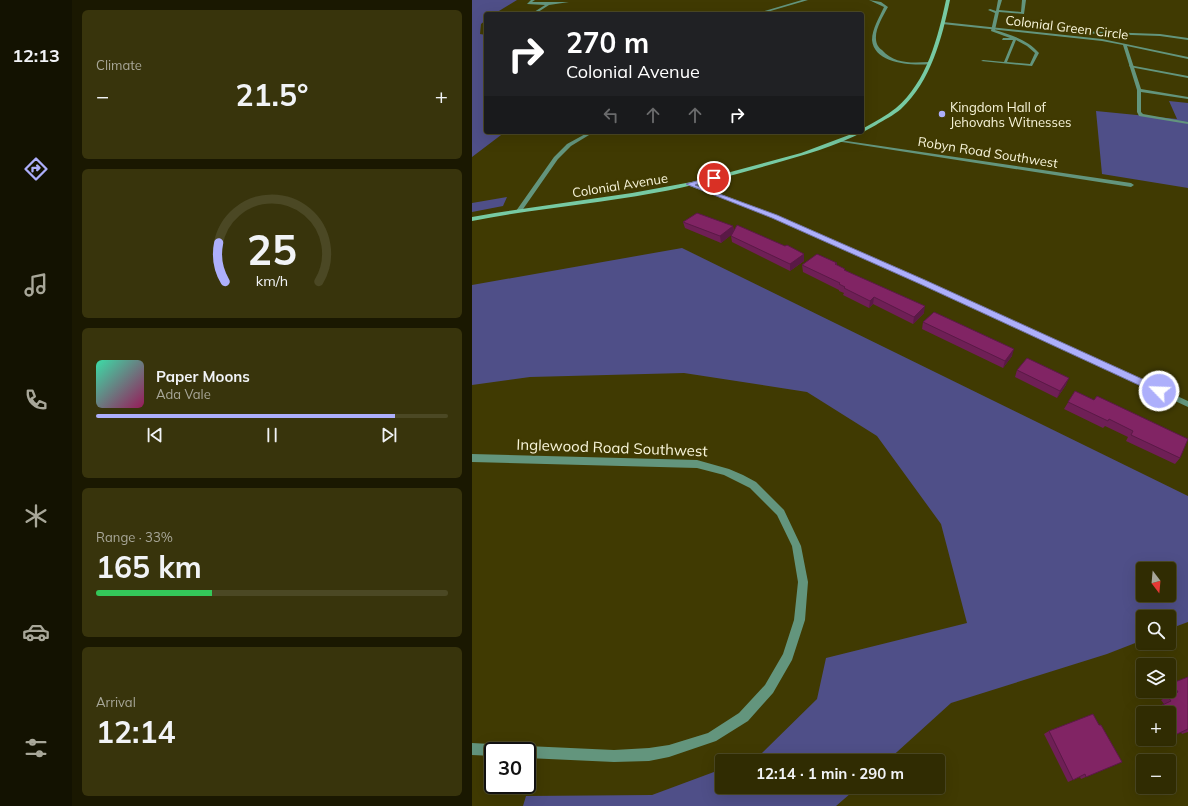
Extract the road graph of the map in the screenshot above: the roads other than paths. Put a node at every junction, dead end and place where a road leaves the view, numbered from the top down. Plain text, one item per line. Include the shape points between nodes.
1 (533, 0) edge
2 (556, 0) edge
3 (806, 0) edge
4 (871, 0) edge
5 (948, 0) edge
6 (992, 0) edge
7 (1000, 0) edge
8 (1024, 0) edge
9 (567, 2) dead end
10 (548, 4) junction
11 (999, 6) junction
12 (536, 12) edge
13 (763, 12) edge
14 (998, 12) junction
15 (943, 21) junction
16 (995, 24) junction
17 (1051, 29) dead end
18 (992, 30) junction
19 (1070, 31) dead end
20 (996, 36) dead end
21 (1188, 38) edge
22 (1003, 39) dead end
23 (1015, 40) junction
24 (1124, 44) junction
25 (1188, 58) edge
26 (983, 61) dead end
27 (929, 63) junction
28 (1005, 63) junction
29 (1130, 66) junction
30 (1188, 77) edge
31 (1138, 90) junction
32 (1188, 98) edge
33 (1188, 123) edge
34 (864, 130) edge
35 (589, 134) edge
36 (857, 134) edge
37 (842, 141) junction
38 (689, 184) junction
39 (1131, 185) dead end
40 (519, 211) junction
41 (472, 219) edge
42 (1188, 404) edge
43 (472, 458) edge
44 (472, 749) edge
45 (484, 750) edge
46 (536, 753) edge

1 - 10 street via 528,3
2 - 10 street
3 - 13 street
4 - 27 street via 886,7 873,38 885,56 906,64
5 - 15 main road, Colonial Avenue
6 - 7 street
7 - 11 street
8 - 14 street via 1023,13
9 - 10 street
10 - 12 street
11 - 14 street
11 - 14 street via 990,9
14 - 16 street
15 - 16 street, Colonial Green Circle
15 - 18 street, Colonial Green Circle
15 - 27 main road, Colonial Avenue
16 - 17 street, Colonial Green Circle
16 - 18 street
18 - 20 street
18 - 23 street
18 - 24 street, Colonial Green Circle
19 - 21 street, Colonial Green Circle
22 - 23 street
23 - 28 street
23 - 28 street via 1029,46 1036,53 1031,65
24 - 25 street, Colonial Green Circle
24 - 29 street
26 - 28 street
27 - 34 main road, Colonial Avenue via 916,90 909,98 899,108
29 - 30 street
29 - 31 street
31 - 32 street
31 - 33 street via 1141,115
35 - 40 street via 556,158
36 - 37 main road, Colonial Avenue
37 - 38 main road, Colonial Avenue via 782,160
37 - 39 street, Robyn Road Southwest
38 - 40 main road, Colonial Avenue via 623,197
38 - 42 street via 774,216
40 - 41 main road, Colonial Avenue
43 - 46 street, Inglewood Road Southwest via 697,464 718,468 735,474 753,485 772,502 785,520 801,561 803,588 795,641 780,675 762,699 739,721 712,737 667,752 634,755
44 - 45 street

